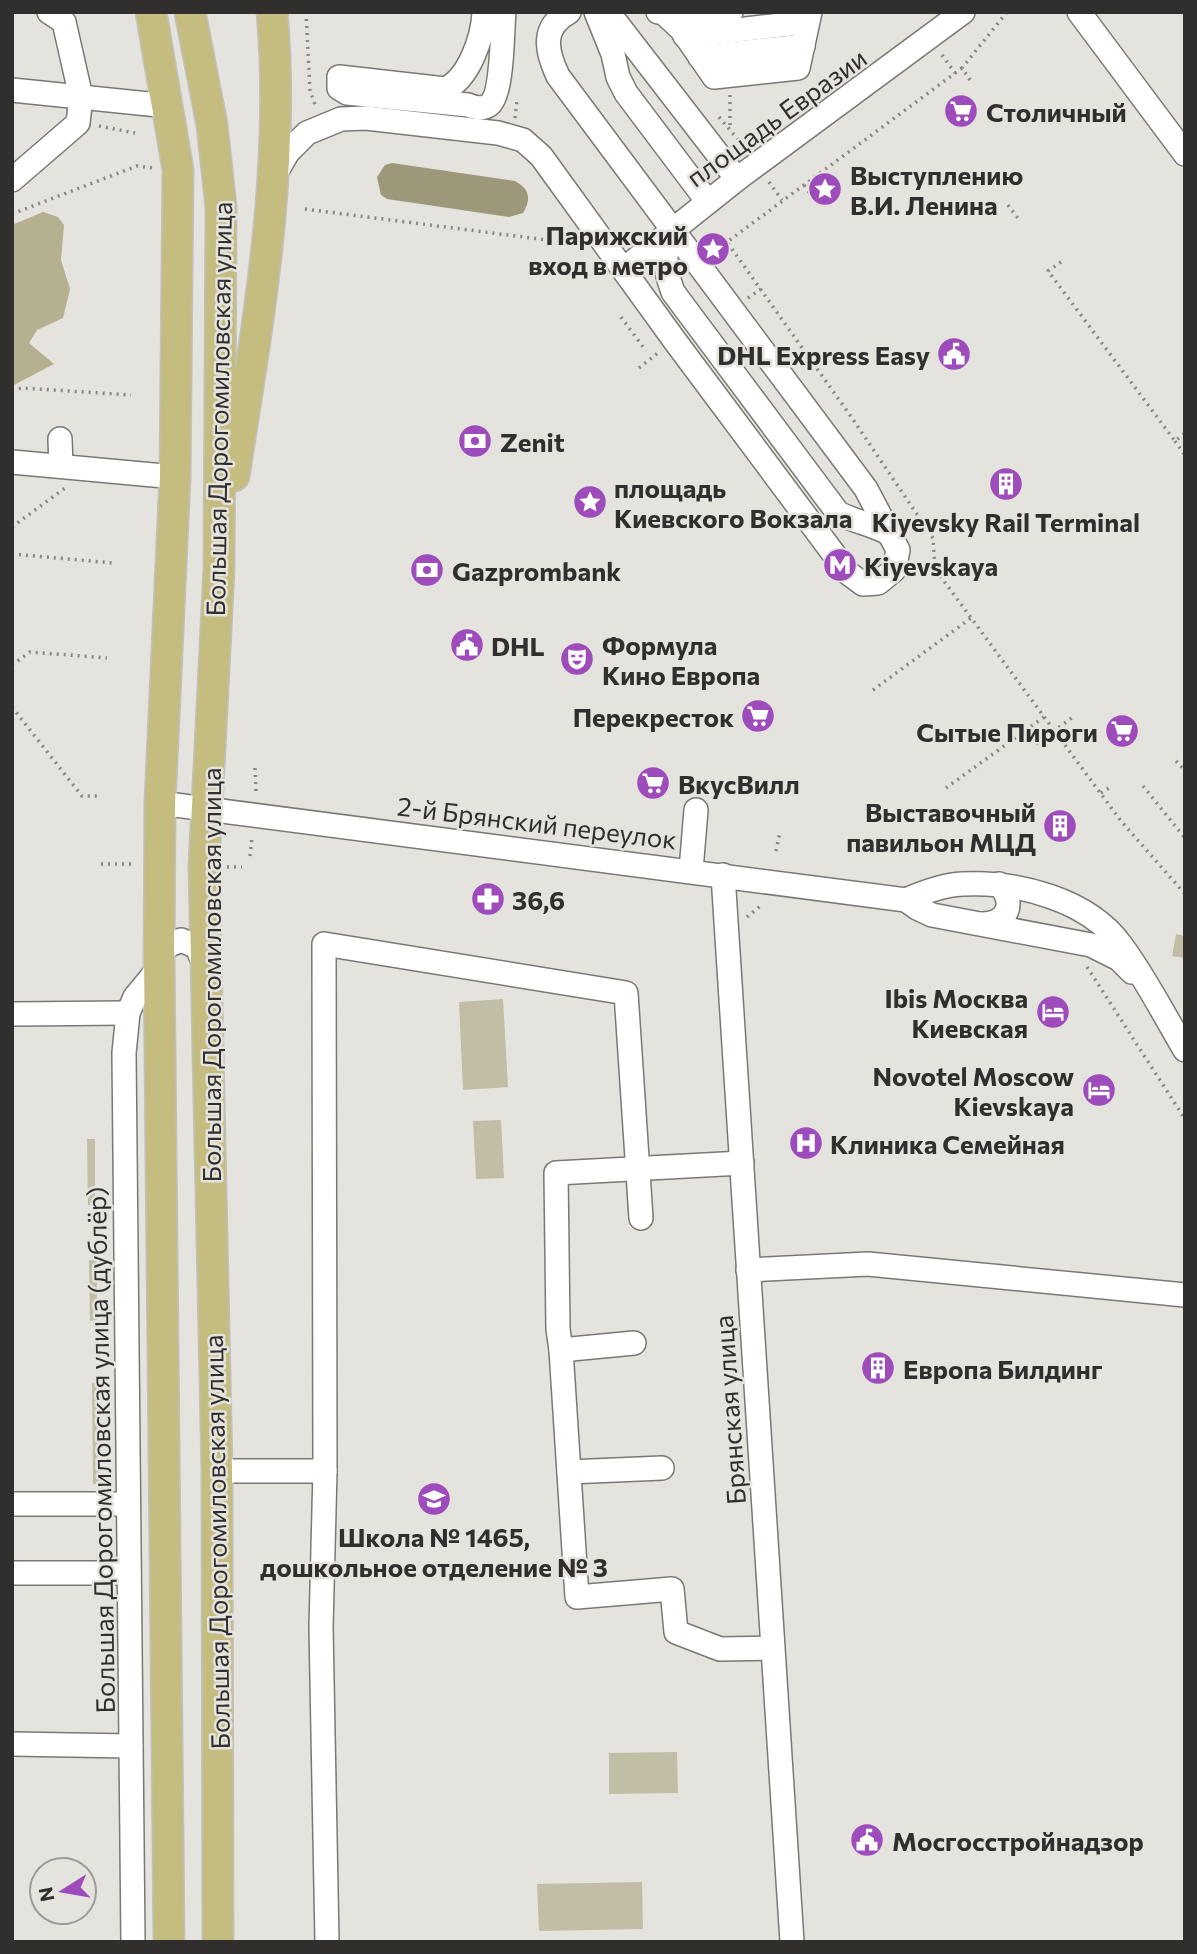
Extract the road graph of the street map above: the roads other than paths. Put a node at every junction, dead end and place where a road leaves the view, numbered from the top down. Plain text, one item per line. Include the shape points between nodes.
1 (49, 12) edge
2 (151, 12) edge
3 (190, 12) edge
4 (272, 12) edge
5 (569, 12) edge
6 (596, 12) edge
7 (608, 12) edge
8 (731, 12) edge
9 (963, 12) edge
10 (1079, 12) edge
11 (662, 13) edge
12 (491, 15) edge
13 (808, 17) edge
14 (685, 36) junction
15 (12, 90) edge
16 (81, 97) junction
17 (169, 106) junction
18 (1185, 154) edge
19 (274, 176) junction
20 (737, 179) junction
21 (12, 180) edge
22 (708, 202) junction
23 (673, 229) junction
24 (624, 269) junction
25 (60, 439) dead end
26 (12, 462) edge
27 (63, 477) junction
28 (174, 477) junction
29 (890, 534) junction
30 (219, 569) junction
31 (160, 803) junction
32 (205, 807) junction
33 (696, 810) dead end
34 (691, 870) junction
35 (723, 875) junction
36 (999, 884) junction
37 (906, 900) junction
38 (983, 923) junction
39 (159, 962) junction
40 (205, 964) junction
41 (1143, 981) junction
42 (128, 1013) junction
43 (12, 1014) edge
44 (1185, 1050) edge
45 (742, 1163) junction
46 (638, 1168) junction
47 (641, 1218) dead end
48 (748, 1270) junction
49 (1185, 1295) edge
50 (634, 1342) dead end
51 (561, 1350) junction
52 (662, 1468) dead end
53 (217, 1471) junction
54 (325, 1471) junction
55 (569, 1472) junction
56 (12, 1504) edge
57 (128, 1504) junction
58 (12, 1573) edge
59 (129, 1573) junction
60 (772, 1648) junction
61 (12, 1744) edge
62 (131, 1746) junction
63 (133, 1942) edge
64 (169, 1942) edge
65 (218, 1942) edge
66 (327, 1942) edge
67 (792, 1942) edge

1 - 16 street via 64,22
2 - 17 main road, Большая Дорогомиловская улица
3 - 30 main road, Большая Дорогомиловская улица via 212,125 221,207
4 - 19 main road
5 - 23 street via 553,26 547,41 553,66
6 - 22 street via 626,93
7 - 20 street
8 - 11 street
9 - 20 street, площадь Евразии
10 - 18 street
11 - 14 street
12 - 12 street via 485,53 464,90 468,105 347,93 339,88 339,77 445,89 454,85
13 - 14 street
13 - 14 street via 803,46 700,57
15 - 16 street
16 - 17 street
16 - 21 street via 78,123
17 - 28 main road, Большая Дорогомиловская улица via 178,170
19 - 24 street via 288,152 307,133 341,119 498,133 523,140 541,156
19 - 30 main road via 255,349
20 - 22 street, площадь Евразии
22 - 23 street, площадь Евразии
23 - 24 street, площадь Евразии
23 - 29 street via 866,489
23 - 29 street via 665,253 673,292 838,513
24 - 29 street via 848,573 863,584 878,583 894,570 898,550
25 - 27 street
26 - 27 street
27 - 28 street
28 - 31 main road, Большая Дорогомиловская улица
30 - 32 main road, Большая Дорогомиловская улица
31 - 32 street, 2-й Брянский переулок
31 - 39 main road, Большая Дорогомиловская улица
32 - 34 street, 2-й Брянский переулок
32 - 40 main road, Большая Дорогомиловская улица
33 - 34 street
34 - 35 street, 2-й Брянский переулок
35 - 37 street, 2-й Брянский переулок
35 - 45 street, Брянская улица
36 - 37 street, 2-й Брянский переулок via 960,884
36 - 38 street via 1009,901 1007,910 993,923
36 - 41 street, 2-й Брянский переулок via 1072,906 1100,923 1120,943
37 - 38 street, 2-й Брянский переулок via 932,915
38 - 41 street, 2-й Брянский переулок via 1091,945 1118,959
39 - 40 street via 165,947 181,940 197,947
39 - 42 street, Большая Дорогомиловская улица (дублёр)
39 - 64 main road, Большая Дорогомиловская улица
40 - 53 main road, Большая Дорогомиловская улица
41 - 44 street
42 - 43 street
42 - 57 street, Большая Дорогомиловская улица (дублёр) via 124,1053
45 - 46 street
45 - 48 street, Брянская улица
46 - 47 street
46 - 51 street via 556,1173
46 - 54 street via 626,993 324,944
48 - 49 street via 867,1264
48 - 60 street, Брянская улица
50 - 51 street
51 - 55 street
52 - 55 street
53 - 54 street
53 - 65 main road, Большая Дорогомиловская улица
54 - 66 street via 321,1627
55 - 60 street via 577,1597 672,1589 676,1632 720,1649
56 - 57 street
57 - 59 street, Большая Дорогомиловская улица (дублёр)
58 - 59 street
59 - 62 street, Большая Дорогомиловская улица (дублёр)
60 - 67 street, Брянская улица
61 - 62 street
62 - 63 street, Большая Дорогомиловская улица (дублёр)

